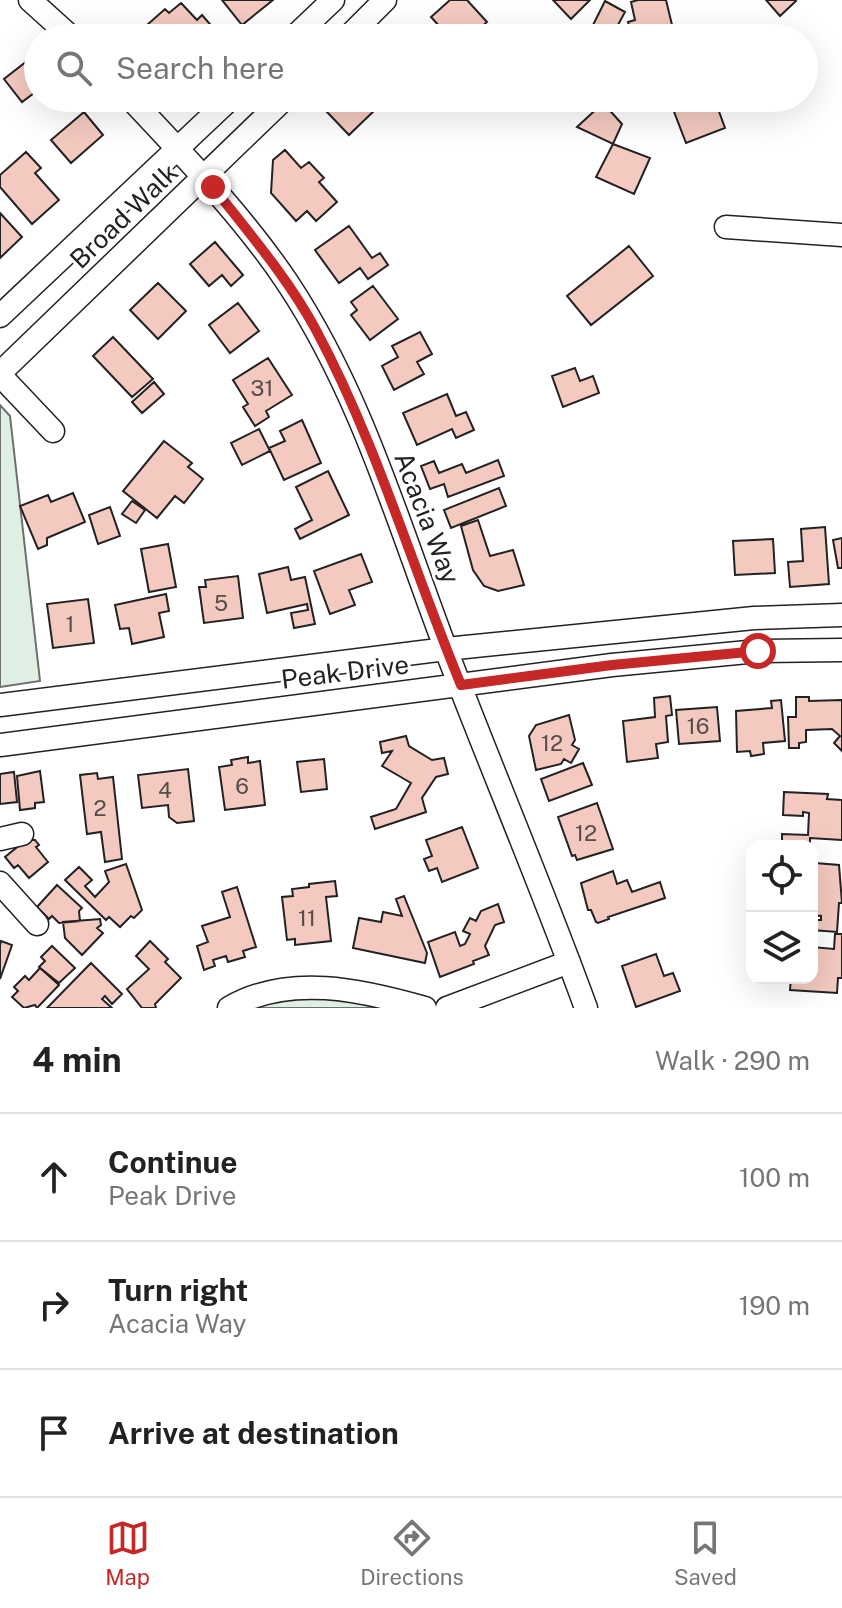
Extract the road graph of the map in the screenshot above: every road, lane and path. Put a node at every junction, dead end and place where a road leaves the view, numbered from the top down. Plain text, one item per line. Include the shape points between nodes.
1 (30, 0) edge
2 (333, 0) edge
3 (385, 0) edge
4 (57, 24) edge
5 (308, 24) edge
6 (361, 24) edge
7 (143, 112) edge
8 (217, 112) edge
9 (271, 112) edge
10 (178, 150) junction
11 (205, 177) junction
12 (726, 227) dead end
13 (842, 235) edge
14 (0, 316) edge
15 (0, 374) edge
16 (53, 431) dead end
17 (842, 615) edge
18 (446, 649) junction
19 (842, 650) edge
20 (461, 685) junction
21 (0, 705) edge
22 (0, 745) edge
23 (0, 883) edge
24 (37, 924) dead end
25 (569, 962) junction
26 (233, 1007) edge
27 (425, 1008) edge
28 (447, 1008) edge
29 (586, 1008) edge

1 - 4 street
2 - 5 street
3 - 6 street
7 - 10 street, Acacia Way
8 - 10 street, Broad Walk
9 - 11 street, Broad Walk
10 - 11 street, Acacia Way
10 - 14 street, Broad Walk
11 - 15 street, Broad Walk
11 - 18 street, Acacia Way via 286,281 315,328 389,491
12 - 13 street
15 - 16 street
17 - 18 street, Peak Drive via 754,618
18 - 20 street, Acacia Way
18 - 21 street, Peak Drive
19 - 20 street, Peak Drive via 758,651
20 - 22 street, Peak Drive
20 - 25 street, Acacia Way
23 - 24 street
25 - 28 street
25 - 29 street, Acacia Way
26 - 27 street via 279,990 317,988

